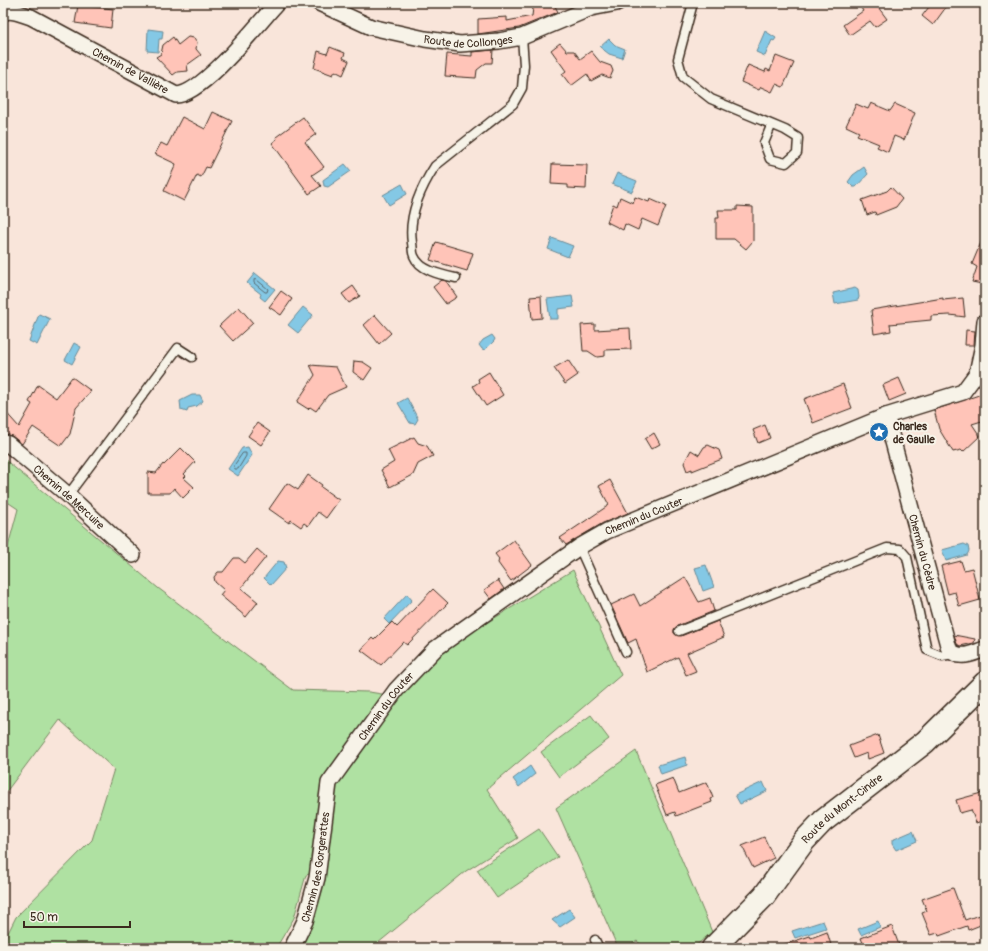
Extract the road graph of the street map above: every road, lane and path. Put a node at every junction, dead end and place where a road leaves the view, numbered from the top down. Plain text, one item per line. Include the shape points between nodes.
1 (277, 3) edge
2 (319, 3) edge
3 (617, 3) edge
4 (693, 3) edge
5 (3, 13) edge
6 (522, 37) junction
7 (771, 126) junction
8 (456, 278) dead end
9 (985, 321) edge
10 (192, 357) dead end
11 (886, 416) junction
12 (3, 442) edge
13 (68, 495) junction
14 (579, 547) junction
15 (133, 556) dead end
16 (679, 631) dead end
17 (985, 649) edge
18 (626, 652) dead end
19 (954, 654) junction
20 (985, 683) edge
21 (329, 783) joint
22 (292, 948) edge
23 (714, 948) edge

1 - 5 street, Chemin de Vallière via 210,76 184,95 176,95 31,18 12,11
2 - 6 street, Route de Collonges via 371,27 425,39 460,44
3 - 6 street, Route de Collonges via 591,8
4 - 7 lane via 678,59 683,77 711,99
6 - 8 lane via 522,88 513,104 435,166 426,179 413,210 411,234 414,256 432,272
7 - 7 lane via 764,144 770,159 786,163 797,153 798,138
9 - 11 street, Chemin du Couter via 977,373 963,392
10 - 13 lane via 178,348
11 - 14 street, Chemin du Couter via 607,531
11 - 19 street, Chemin du Cèdre via 949,649
12 - 13 street, Chemin de Mercuire
13 - 15 street, Chemin de Mercuire
14 - 18 lane
14 - 21 street, Chemin du Couter via 435,649 396,690
16 - 19 lane via 887,548 900,550 907,557 927,650 942,656
17 - 19 street via 963,656
20 - 23 street, Route du Mont-Cindre via 925,742 823,821 804,841 764,896
21 - 22 street, Chemin des Gorgerattes via 317,878 305,921

